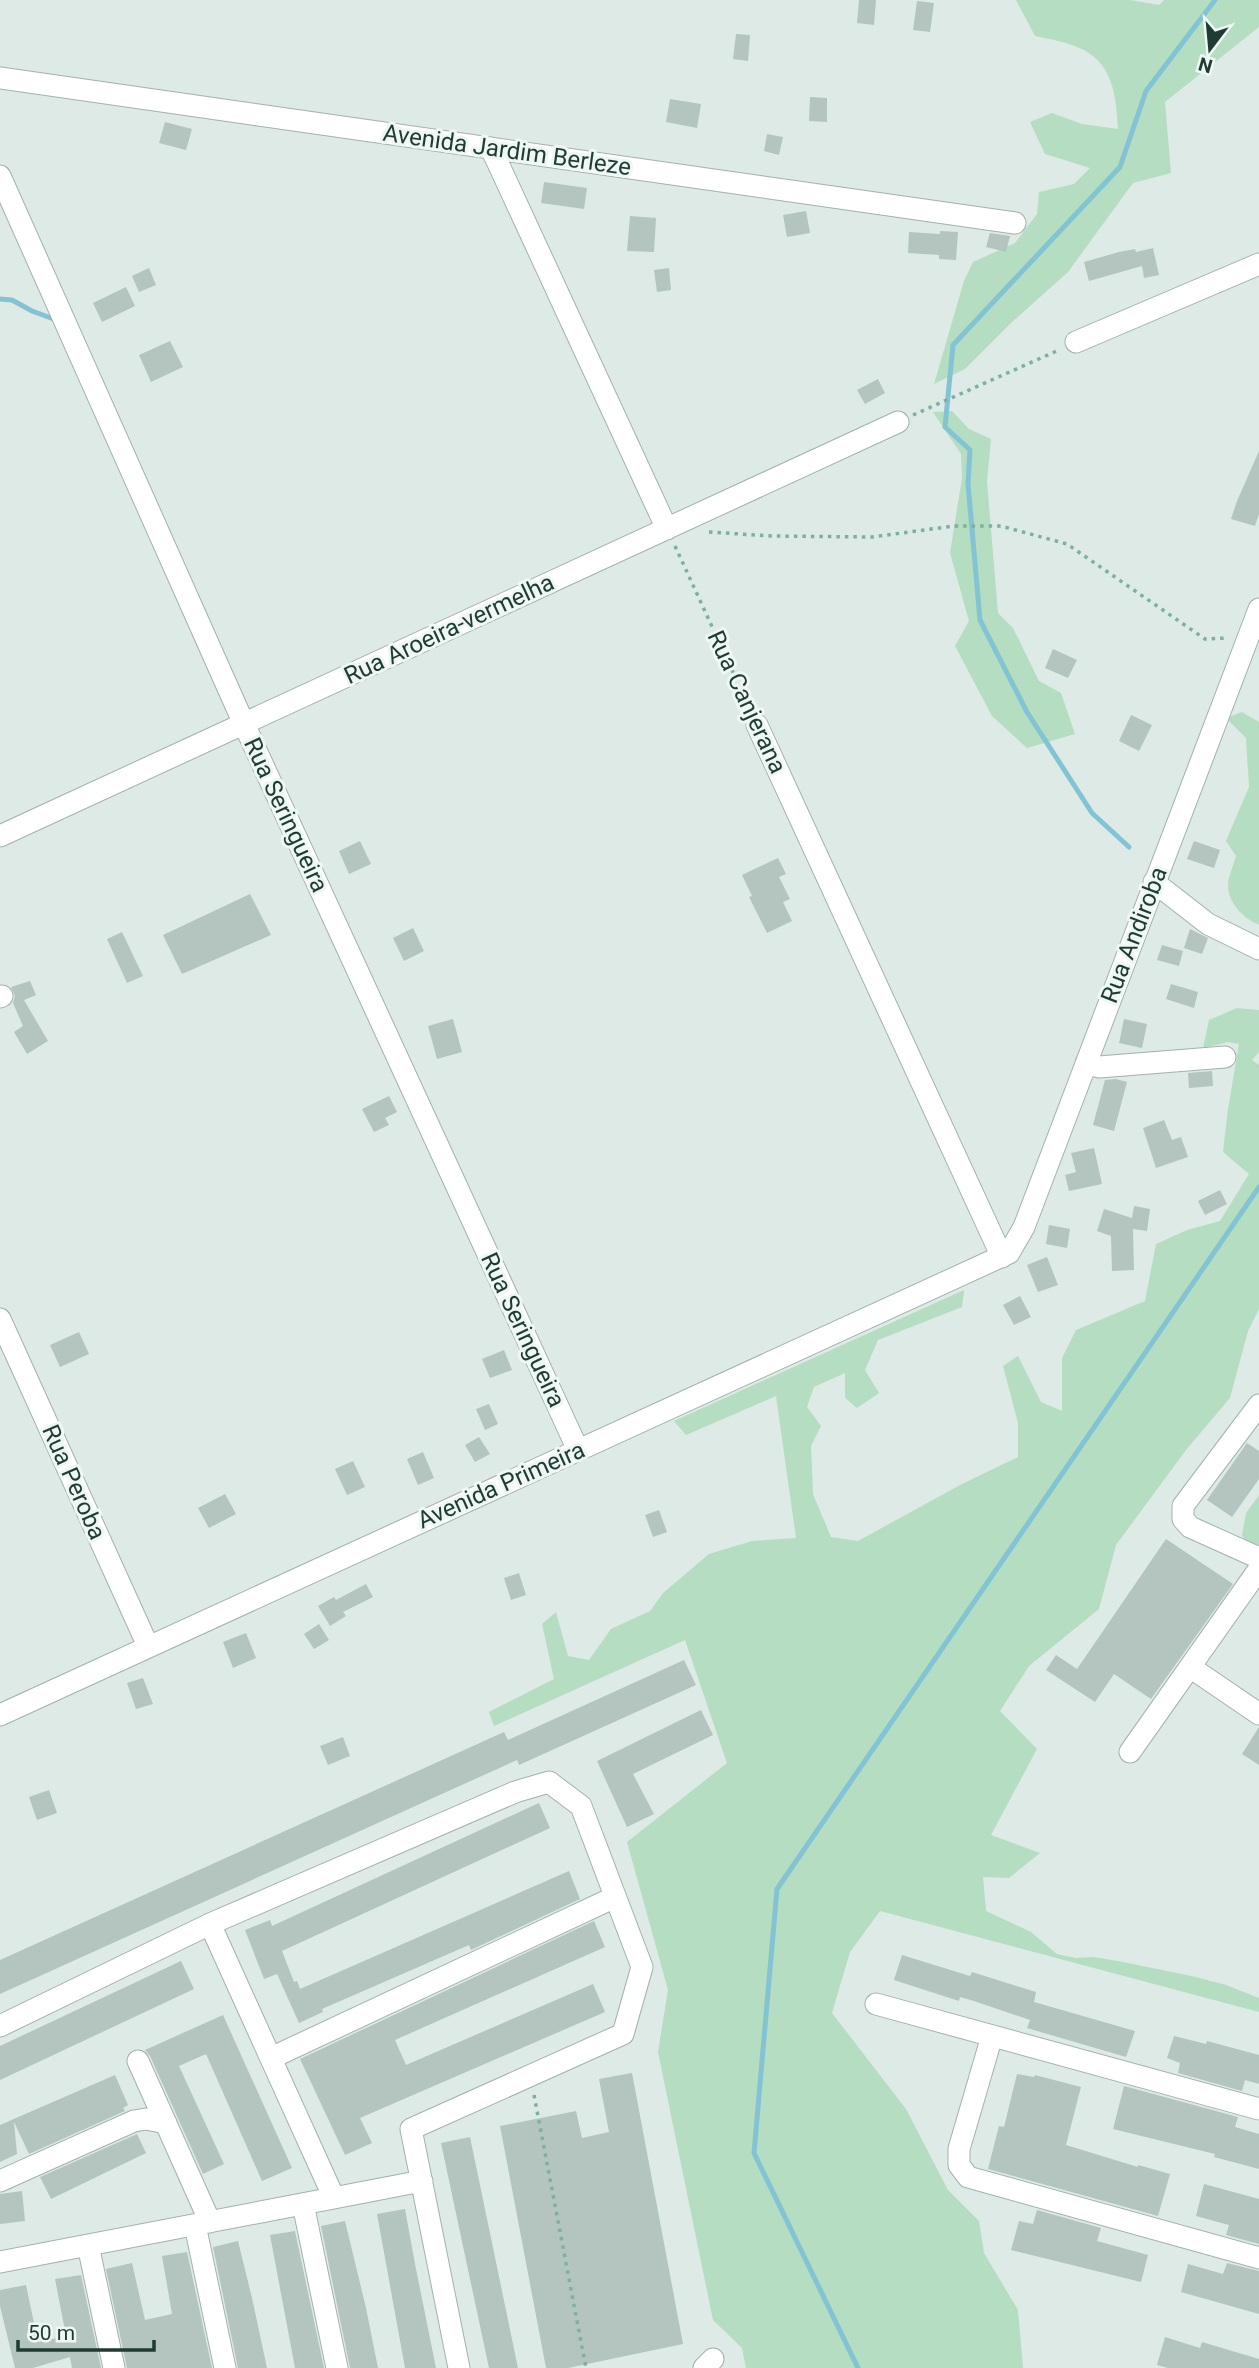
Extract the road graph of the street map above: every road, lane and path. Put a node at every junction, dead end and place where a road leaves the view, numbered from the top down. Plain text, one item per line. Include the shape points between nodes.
1 (0, 78) edge
2 (491, 148) junction
3 (0, 176) edge
4 (1015, 223) dead end
5 (1259, 264) edge
6 (1076, 342) joint
7 (898, 422) joint
8 (667, 529) junction
9 (706, 531) dead end
10 (1259, 609) edge
11 (1248, 638) junction
12 (244, 724) junction
13 (757, 725) joint
14 (0, 836) edge
15 (1154, 882) junction
16 (1259, 949) edge
17 (1225, 1057) dead end
18 (1086, 1063) junction
19 (1002, 1257) junction
20 (0, 1319) edge
21 (1259, 1405) edge
22 (578, 1450) junction
23 (1259, 1558) edge
24 (1259, 1569) edge
25 (148, 1646) junction
26 (1191, 1667) junction
27 (1259, 1714) edge
28 (0, 1715) edge
29 (1130, 1752) dead end
30 (615, 1897) junction
31 (210, 1924) junction
32 (876, 2004) dead end
33 (0, 2026) edge
34 (992, 2036) junction
35 (271, 2058) junction
36 (138, 2061) dead end
37 (530, 2076) junction
38 (1259, 2109) edge
39 (166, 2123) junction
40 (0, 2181) edge
41 (422, 2181) junction
42 (334, 2198) junction
43 (303, 2204) junction
44 (203, 2223) junction
45 (88, 2245) junction
46 (1259, 2258) edge
47 (0, 2262) edge
48 (114, 2368) edge
49 (225, 2368) edge
50 (337, 2368) edge
51 (459, 2368) edge
52 (586, 2368) edge

1 - 2 street, Avenida Jardim Berleze
2 - 4 street, Avenida Jardim Berleze
2 - 8 street
3 - 12 street, Rua Seringueira
5 - 6 street
6 - 7 path
7 - 8 street, Rua Aroeira-vermelha
8 - 12 street, Rua Aroeira-vermelha
8 - 13 path, Rua Canjerana
9 - 11 path via 872,537 954,526 1001,526 1067,544 1205,639
10 - 11 street, Rua Andiroba
11 - 15 street, Rua Andiroba
12 - 14 street, Rua Aroeira-vermelha
12 - 22 street, Rua Seringueira
13 - 19 street, Rua Canjerana
15 - 16 street via 1208,924
15 - 18 street, Rua Andiroba
17 - 18 street via 1099,1067
18 - 19 street, Rua Andiroba via 1024,1227
19 - 22 street, Avenida Primeira
20 - 25 street, Rua Peroba
21 - 23 street via 1183,1506 1183,1519 1190,1527
22 - 25 street, Avenida Primeira
24 - 26 street
25 - 28 street, Avenida Primeira
26 - 27 street
26 - 29 street
30 - 31 street via 581,1806 549,1782 515,1792
30 - 35 street
30 - 37 street via 642,1967 624,2034
31 - 33 street
31 - 35 street
32 - 34 street
34 - 38 street
34 - 46 street via 959,2149 959,2165 968,2177
35 - 42 street
36 - 39 street
37 - 41 street via 411,2129
37 - 52 path
39 - 40 street via 134,2121
39 - 44 street
41 - 42 street
41 - 51 street
42 - 43 street
43 - 44 street
43 - 50 street
44 - 45 street
44 - 49 street
45 - 47 street
45 - 48 street

